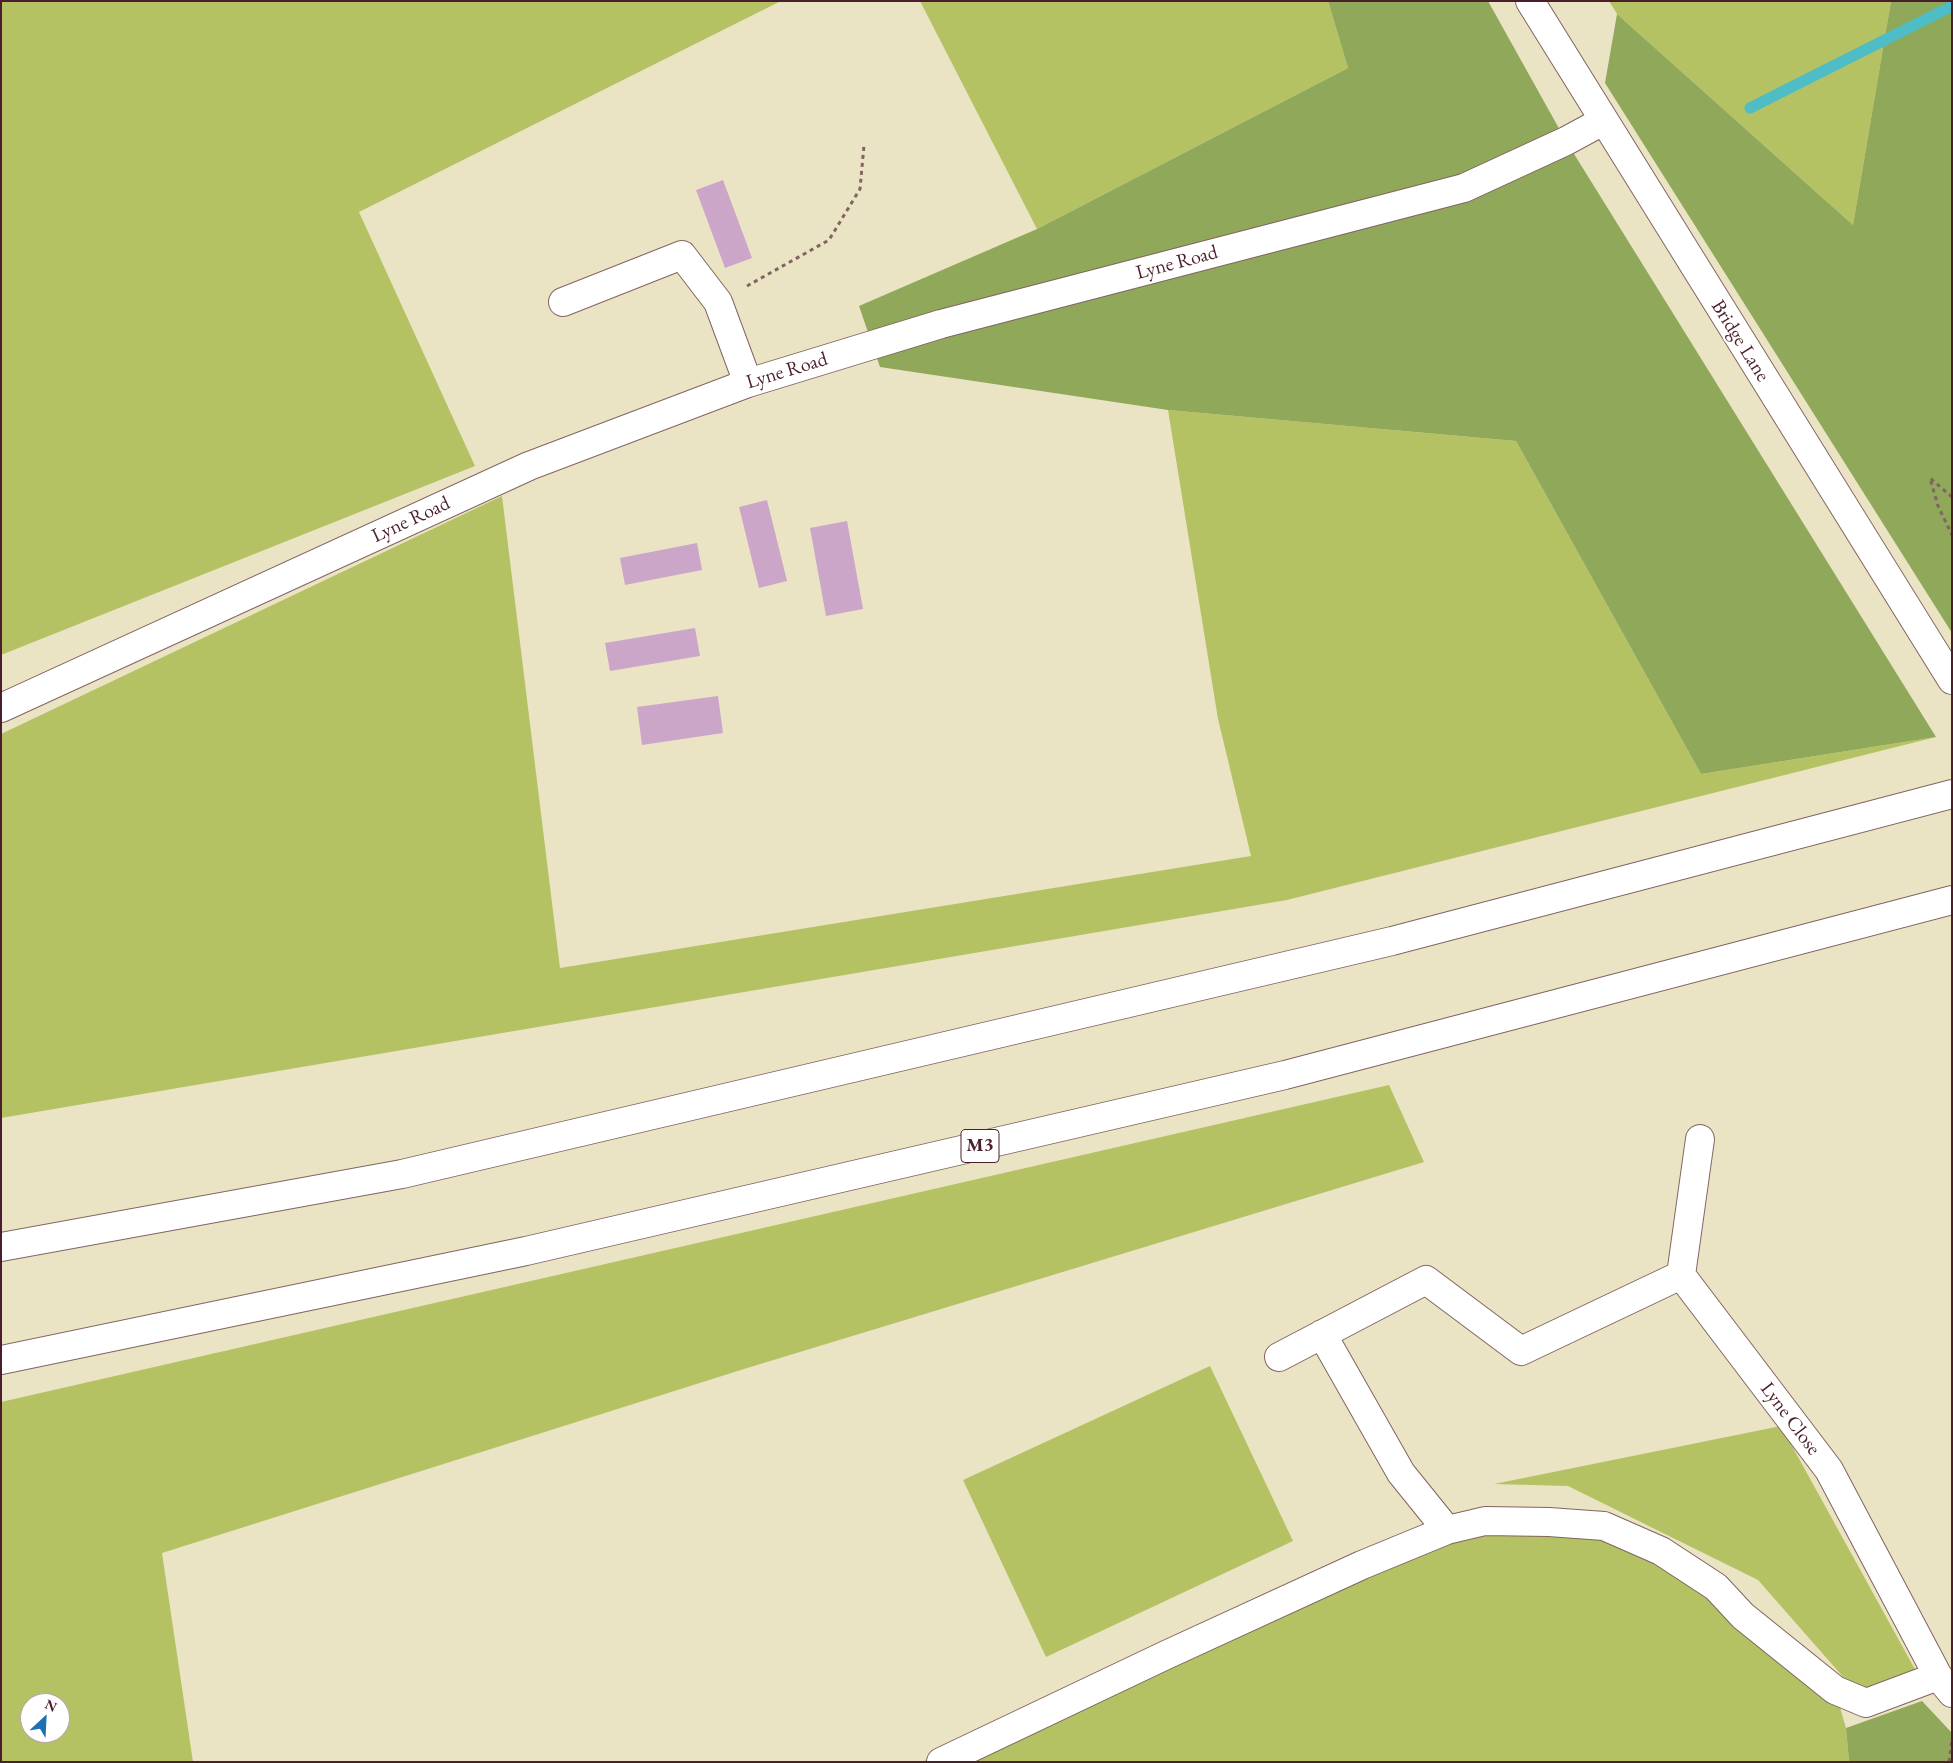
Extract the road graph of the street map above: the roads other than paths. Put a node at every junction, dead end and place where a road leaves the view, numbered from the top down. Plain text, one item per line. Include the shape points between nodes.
1 (1530, 1) edge
2 (1603, 122) junction
3 (563, 302) dead end
4 (748, 382) junction
5 (1952, 680) edge
6 (1, 708) edge
7 (1952, 794) edge
8 (1952, 900) edge
9 (1700, 1139) dead end
10 (1, 1247) edge
11 (1681, 1275) junction
12 (1322, 1334) junction
13 (1279, 1357) dead end
14 (1, 1360) edge
15 (1447, 1530) junction
16 (1945, 1685) edge
17 (941, 1762) edge

1 - 2 main road, Bridge Lane
2 - 4 main road, Lyne Road via 1464,188 941,324
2 - 5 main road, Bridge Lane
3 - 4 main road via 682,256 718,302
4 - 6 main road, Lyne Road via 529,466
7 - 10 main road via 1392,941 402,1174
8 - 14 main road, M3 via 1285,1075 526,1251
9 - 11 main road
11 - 12 main road via 1521,1351 1426,1280
11 - 16 main road, Lyne Close via 1829,1470
12 - 13 main road
12 - 15 main road via 1401,1473
15 - 16 main road via 1485,1522 1604,1526 1661,1551 1716,1587 1743,1616 1835,1690 1866,1703
15 - 17 main road via 1353,1569

